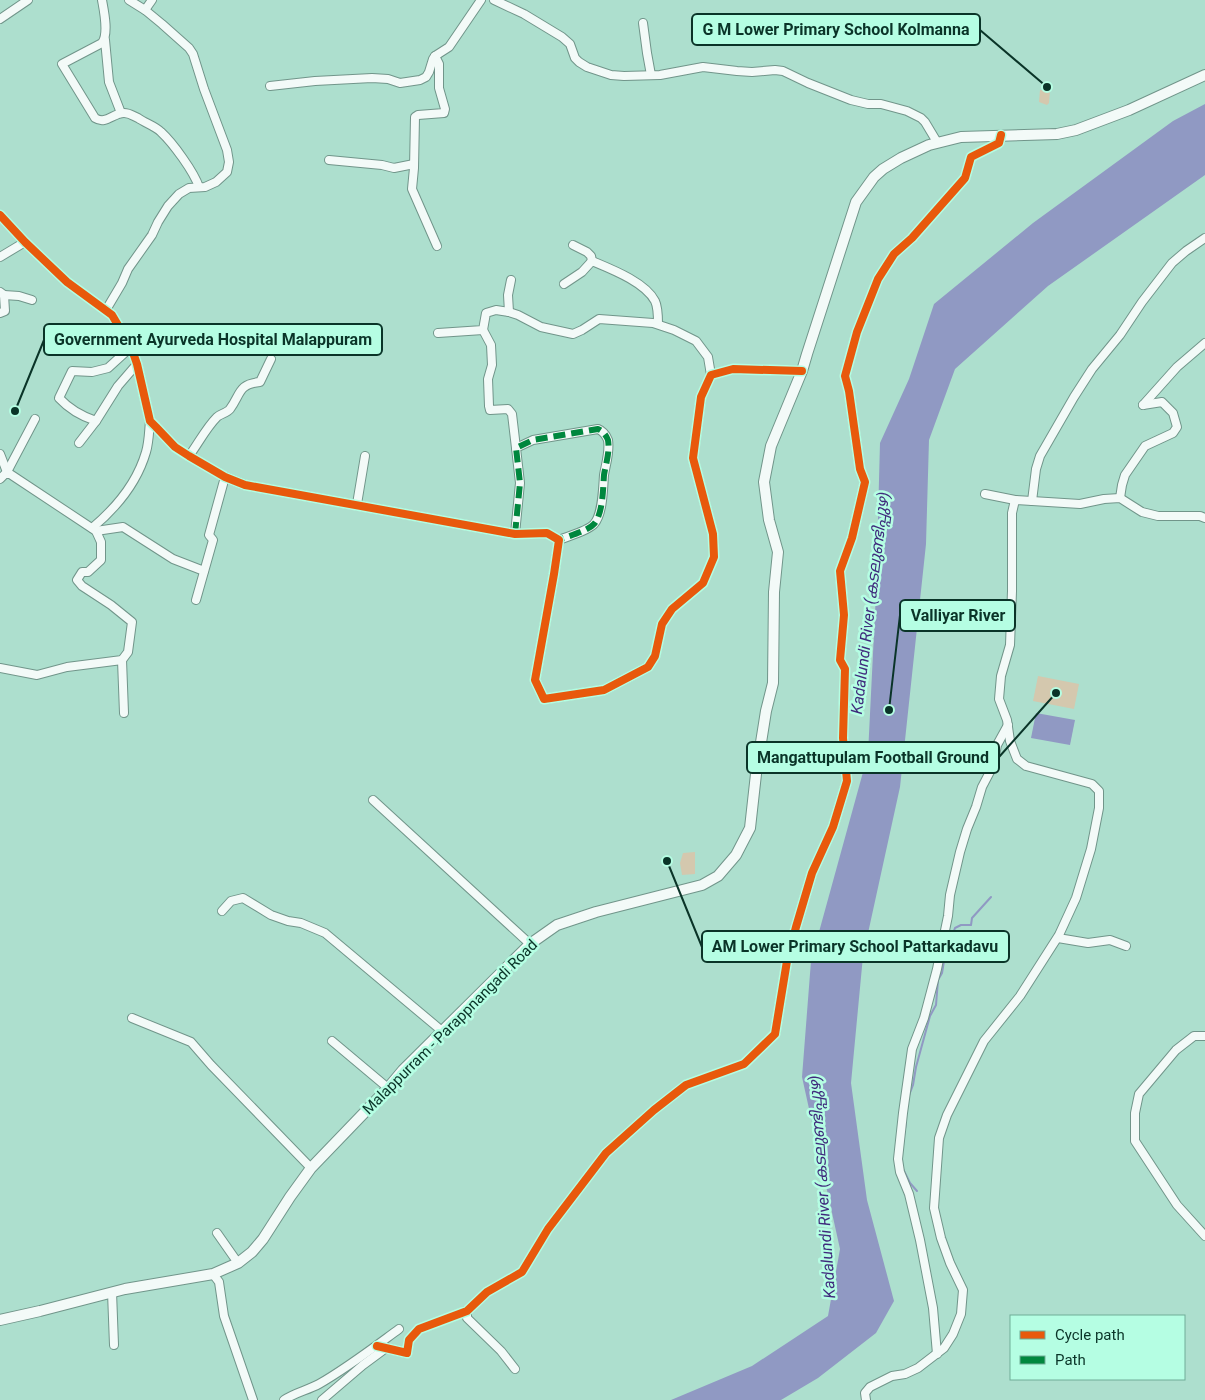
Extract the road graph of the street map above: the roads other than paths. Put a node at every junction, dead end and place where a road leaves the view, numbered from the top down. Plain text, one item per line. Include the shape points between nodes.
1 (28, 0) edge
2 (102, 0) edge
3 (129, 0) edge
4 (152, 0) edge
5 (481, 0) edge
6 (494, 0) edge
7 (145, 10) junction
8 (0, 18) edge
9 (643, 23) dead end
10 (105, 40) junction
11 (435, 56) junction
12 (651, 75) junction
13 (1205, 75) edge
14 (270, 86) dead end
15 (122, 113) junction
16 (1000, 135) junction
17 (937, 142) junction
18 (329, 160) dead end
19 (414, 164) junction
20 (199, 187) junction
21 (0, 215) edge
22 (1205, 238) edge
23 (26, 242) junction
24 (437, 246) dead end
25 (574, 246) dead end
26 (0, 258) edge
27 (592, 261) junction
28 (511, 280) dead end
29 (564, 284) dead end
30 (2, 294) edge
31 (32, 300) dead end
32 (106, 310) junction
33 (509, 312) junction
34 (0, 313) edge
35 (658, 324) junction
36 (483, 330) junction
37 (438, 333) dead end
38 (1205, 343) edge
39 (131, 346) junction
40 (271, 359) dead end
41 (137, 364) junction
42 (802, 371) junction
43 (711, 374) junction
44 (34, 419) dead end
45 (96, 421) junction
46 (150, 421) junction
47 (79, 444) dead end
48 (516, 448) junction
49 (0, 454) edge
50 (189, 456) junction
51 (365, 456) dead end
52 (7, 472) junction
53 (225, 477) junction
54 (0, 479) edge
55 (985, 494) dead end
56 (1120, 498) junction
57 (1015, 500) junction
58 (1032, 501) junction
59 (357, 504) junction
60 (1203, 517) edge
61 (94, 530) junction
62 (515, 534) junction
63 (559, 540) junction
64 (204, 571) junction
65 (196, 600) dead end
66 (122, 660) junction
67 (0, 668) edge
68 (124, 713) dead end
69 (1008, 725) junction
70 (373, 800) dead end
71 (222, 912) dead end
72 (1058, 938) junction
73 (530, 944) junction
74 (1126, 946) dead end
75 (132, 1018) dead end
76 (442, 1031) junction
77 (1205, 1036) edge
78 (332, 1041) dead end
79 (388, 1088) junction
80 (310, 1168) junction
81 (217, 1233) dead end
82 (1205, 1236) edge
83 (238, 1263) junction
84 (213, 1274) junction
85 (112, 1292) junction
86 (467, 1311) junction
87 (0, 1320) edge
88 (399, 1329) dead end
89 (114, 1345) dead end
90 (377, 1346) junction
91 (386, 1348) junction
92 (937, 1354) junction
93 (515, 1369) dead end
94 (253, 1400) edge
95 (284, 1400) edge
96 (322, 1400) edge
97 (866, 1400) edge

1 - 8 street
2 - 10 street
3 - 7 street
4 - 7 street
5 - 11 street via 449,47
6 - 12 street via 562,37 570,44 575,58 587,67 611,75
7 - 20 street via 193,54 227,150 229,162 224,176 211,185
9 - 12 street
10 - 15 street via 109,82
10 - 15 street via 62,64 97,120 104,121
11 - 14 street via 430,72 420,80 315,80
11 - 19 street via 445,109 444,112 415,117
12 - 17 street via 703,67 783,71 851,100 907,111 925,122
13 - 16 main road, Malappurram - Parappnangadi Road via 1076,130 1057,134
15 - 20 street via 131,114 161,131 181,156
16 - 17 main road, Malappurram - Parappnangadi Road
16 - 86 street via 999,143 971,157 965,178 894,254 878,278 857,332 845,376 860,469 865,482 852,538 840,571 844,615 840,660 845,669 843,738 847,781 796,926 775,1034 744,1064 686,1085 606,1153 548,1229 522,1272 487,1292
17 - 42 main road, Malappurram - Parappnangadi Road via 883,170 856,202
18 - 19 street via 394,168
19 - 24 street via 412,189
20 - 32 street via 189,188 168,206
21 - 23 street
22 - 58 street via 1172,263 1092,369 1040,456
23 - 26 street
23 - 32 street via 67,282
25 - 27 street via 588,252
27 - 29 street
27 - 35 street via 643,287 656,302
28 - 33 street
30 - 31 street
30 - 34 street via 5,311
32 - 39 street
33 - 35 street via 541,327 573,334 599,319
33 - 36 street via 496,310 486,313
35 - 43 street via 696,341 708,356
36 - 37 street
36 - 48 street via 491,345 490,410 508,409 512,414
38 - 56 street via 1177,367 1143,405 1162,402 1173,413 1177,427 1173,433 1145,446 1125,475
39 - 41 street
39 - 45 street via 108,368 92,372 72,371 59,398 69,409
40 - 50 street via 260,382 244,386 229,410 217,417
41 - 45 street via 118,386
41 - 46 street
42 - 43 street via 733,369
42 - 73 main road, Malappurram - Parappnangadi Road via 772,446 764,482 778,552 773,684 766,711 750,828 736,855 718,876 702,885 557,925
43 - 63 street via 701,397 693,458 713,534 714,557 703,583 672,609 662,624 655,656 648,667 604,690 544,699 535,680
44 - 52 street
45 - 47 street
46 - 50 street via 175,447
46 - 61 street via 146,452 133,482
48 - 62 street via 520,483
48 - 63 street via 533,440 591,429 598,429 606,436 608,452 602,500 594,524
49 - 52 street
50 - 53 street
51 - 59 street
52 - 54 street
52 - 61 street
53 - 59 street via 244,485
53 - 64 street via 209,535 213,540
55 - 57 street
56 - 58 street via 1080,504
56 - 60 street via 1142,512 1158,516
57 - 58 street
57 - 69 street via 1012,513 1010,644 1000,676 1000,700
59 - 62 street
61 - 64 street via 123,526 173,559
61 - 66 street via 101,542 101,560 88,572 82,572 77,580 132,622 128,652
62 - 63 street via 547,533
64 - 65 street
66 - 67 street via 67,667 36,675
66 - 68 street
69 - 72 street via 1017,760 1026,766 1092,784 1099,791 1091,849 1076,898
69 - 92 street via 997,745 994,766 982,787 956,866 937,969 912,1049 903,1113 898,1159 920,1240 933,1308
70 - 73 street
71 - 76 street via 231,901 243,898 271,915 324,933
72 - 74 street via 1088,943 1110,940
72 - 92 street via 1020,996 984,1041 939,1138 934,1208 941,1238 963,1290 961,1314 953,1334
73 - 76 main road, Malappurram - Parappnangadi Road
75 - 80 street via 190,1042
76 - 79 main road, Malappurram - Parappnangadi Road
77 - 82 street via 1194,1036 1176,1050 1139,1094 1135,1141 1177,1205
78 - 79 street
79 - 80 main road, Malappurram - Parappnangadi Road
80 - 83 main road, Malappurram - Parappnangadi Road via 263,1239
81 - 83 street
83 - 84 main road, Malappurram - Parappnangadi Road
84 - 85 main road, Malappurram - Parappnangadi Road
84 - 94 street via 219,1282 224,1316
85 - 87 main road, Malappurram - Parappnangadi Road
85 - 89 street
86 - 91 street via 419,1330 409,1340 407,1353
86 - 93 street via 467,1318
88 - 90 street
90 - 91 street
90 - 95 street via 318,1384
91 - 96 street
92 - 97 street via 918,1368 870,1387 865,1393

